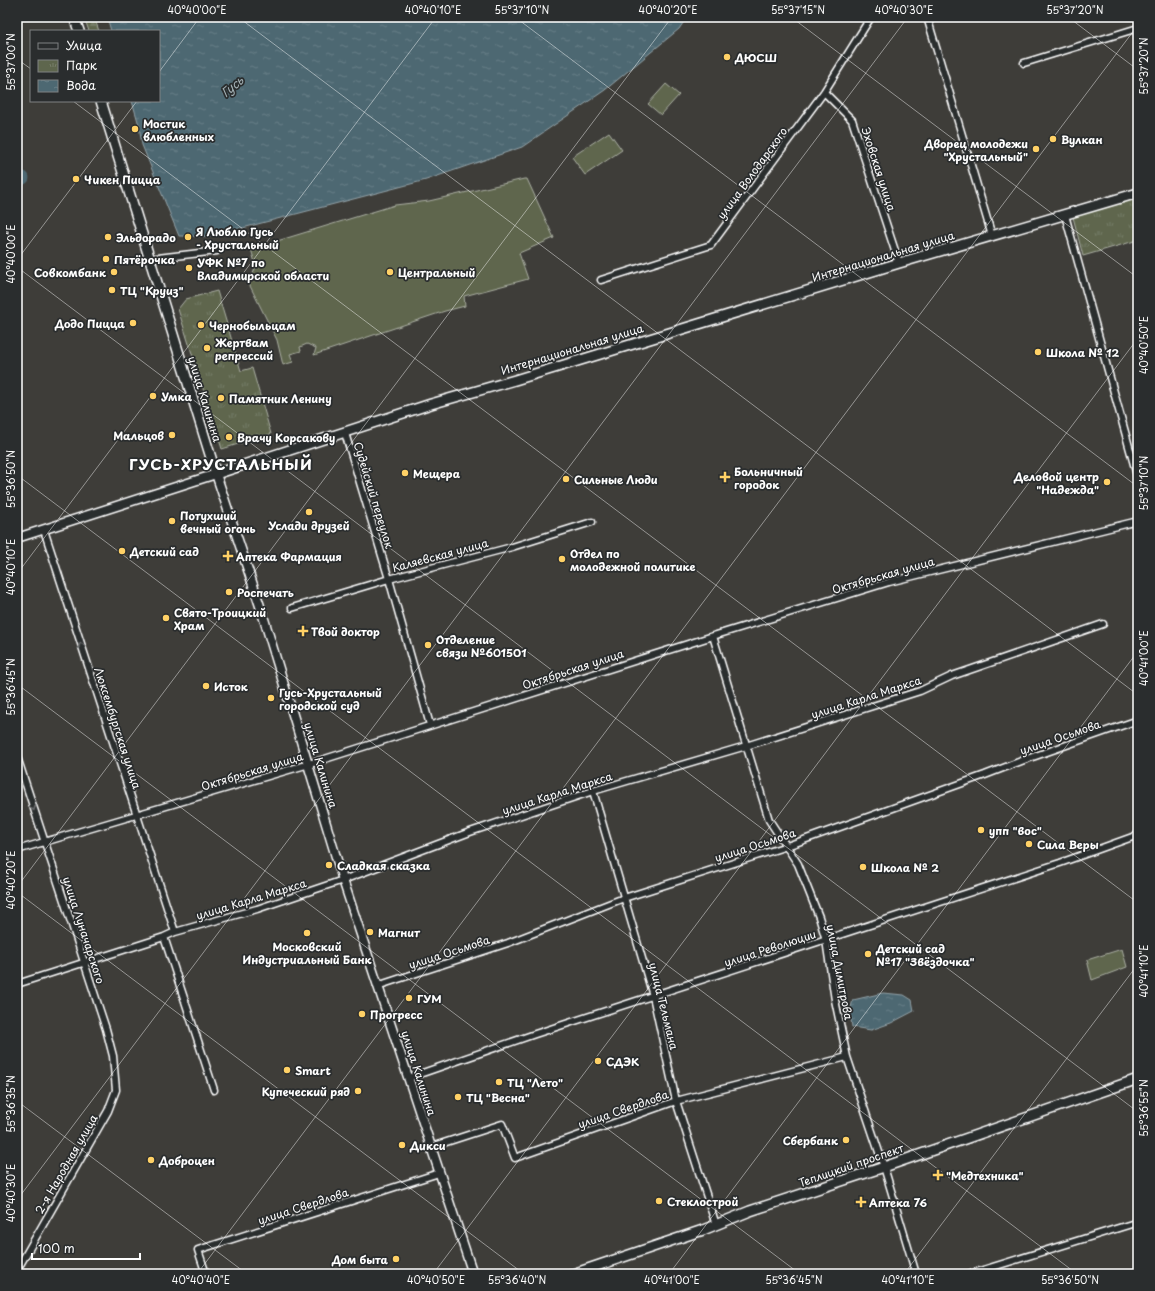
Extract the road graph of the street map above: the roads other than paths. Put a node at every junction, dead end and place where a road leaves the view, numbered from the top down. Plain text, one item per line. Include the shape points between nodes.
1 (74, 17) edge
2 (871, 17) edge
3 (927, 17) edge
4 (1138, 28) edge
5 (79, 30) edge
6 (1024, 63) dead end
7 (824, 92) junction
8 (101, 102) edge
9 (1138, 193) edge
10 (1065, 215) junction
11 (992, 236) junction
12 (217, 251) dead end
13 (149, 259) junction
14 (899, 263) junction
15 (601, 280) dead end
16 (345, 433) junction
17 (216, 474) junction
18 (1138, 479) edge
19 (1138, 521) edge
20 (592, 522) dead end
21 (44, 530) junction
22 (17, 538) edge
23 (389, 579) junction
24 (292, 608) dead end
25 (1103, 624) dead end
26 (713, 636) junction
27 (1138, 720) edge
28 (430, 725) junction
29 (746, 746) junction
30 (17, 757) edge
31 (309, 764) junction
32 (593, 791) junction
33 (136, 816) junction
34 (1138, 834) edge
35 (44, 843) junction
36 (788, 846) junction
37 (17, 850) edge
38 (343, 880) junction
39 (624, 898) junction
40 (174, 932) junction
41 (164, 937) junction
42 (826, 940) junction
43 (84, 963) junction
44 (17, 984) edge
45 (378, 986) junction
46 (653, 996) junction
47 (847, 1057) junction
48 (408, 1078) junction
49 (1138, 1079) edge
50 (214, 1090) dead end
51 (676, 1101) junction
52 (108, 1110) joint
53 (431, 1147) junction
54 (884, 1167) junction
55 (439, 1174) junction
56 (1138, 1222) edge
57 (716, 1225) junction
58 (17, 1270) edge
59 (206, 1274) edge
60 (472, 1274) edge
61 (572, 1274) edge
62 (916, 1274) edge
63 (970, 1274) edge

1 - 5 main road
2 - 7 street, улица Володарского
3 - 11 street
4 - 6 street
7 - 14 street, Эховская улица via 852,120
7 - 15 street, улица Володарского via 711,245
8 - 13 main road, улица Калинина
9 - 10 main road, Интернациональная улица
10 - 11 main road, Интернациональная улица
10 - 18 street
11 - 14 main road, Интернациональная улица
12 - 13 street
13 - 17 main road, улица Калинина
14 - 16 main road, Интернациональная улица via 431,404
16 - 17 main road, Интернациональная улица
16 - 23 street, Судейский переулок
17 - 21 street, Интернациональная улица
17 - 31 street, улица Калинина
19 - 26 street, Октябрьская улица via 889,582
20 - 23 street, Каляевская улица via 512,547
21 - 22 street, Интернациональная улица
33 -> 21 street, Люксембургская улица
23 - 24 street, Каляевская улица
23 - 28 street, Судейский переулок
25 - 29 street, улица Карла Маркса via 952,676 920,691
26 - 28 street, Октябрьская улица
26 - 29 street, улица Димитрова
27 - 36 street, улица Осьмова
28 - 31 street, Октябрьская улица
29 - 32 street, улица Карла Маркса
29 - 36 street, улица Димитрова via 769,820
30 -> 35 street, улица Луначарского
31 - 33 street, Октябрьская улица
31 - 38 street, улица Калинина
32 - 38 street, улица Карла Маркса via 470,832
32 - 39 street, улица Тельмана
33 - 35 street, Октябрьская улица
33 - 40 street, Люксембургская улица
34 - 42 street, улица Революции via 1060,864
35 - 37 street, Октябрьская улица
35 - 43 street, улица Луначарского
36 - 39 street, улица Осьмова
36 - 42 street, улица Димитрова via 810,893
38 - 40 street, улица Карла Маркса
38 - 45 street, улица Калинина
39 - 45 street, улица Осьмова via 508,943
39 - 46 street, улица Тельмана
40 - 41 street, улица Карла Маркса
41 - 43 street, улица Карла Маркса
41 - 50 street
42 - 46 street, улица Революции
42 - 47 street, улица Димитрова
43 - 44 street, улица Карла Маркса
43 - 52 street, улица Луначарского via 113,1056 116,1090
45 - 48 street, улица Калинина
46 - 48 street, улица Революции
46 - 51 street, улица Тельмана
47 - 51 street, улица Свердлова
47 - 54 street, улица Димитрова
48 - 53 street, улица Калинина
49 - 54 main road, Теплицкий проспект
51 - 53 street, улица Свердлова via 515,1158 502,1124
51 - 57 street, улица Тельмана
52 - 58 street, 2-я Народная улица
53 - 55 street, улица Калинина
54 - 57 main road, Теплицкий проспект via 750,1211
54 - 62 street, улица Димитрова
55 - 59 street, улица Свердлова via 198,1250
55 - 60 street, улица Калинина
56 - 63 street
57 - 61 main road, Теплицкий проспект

